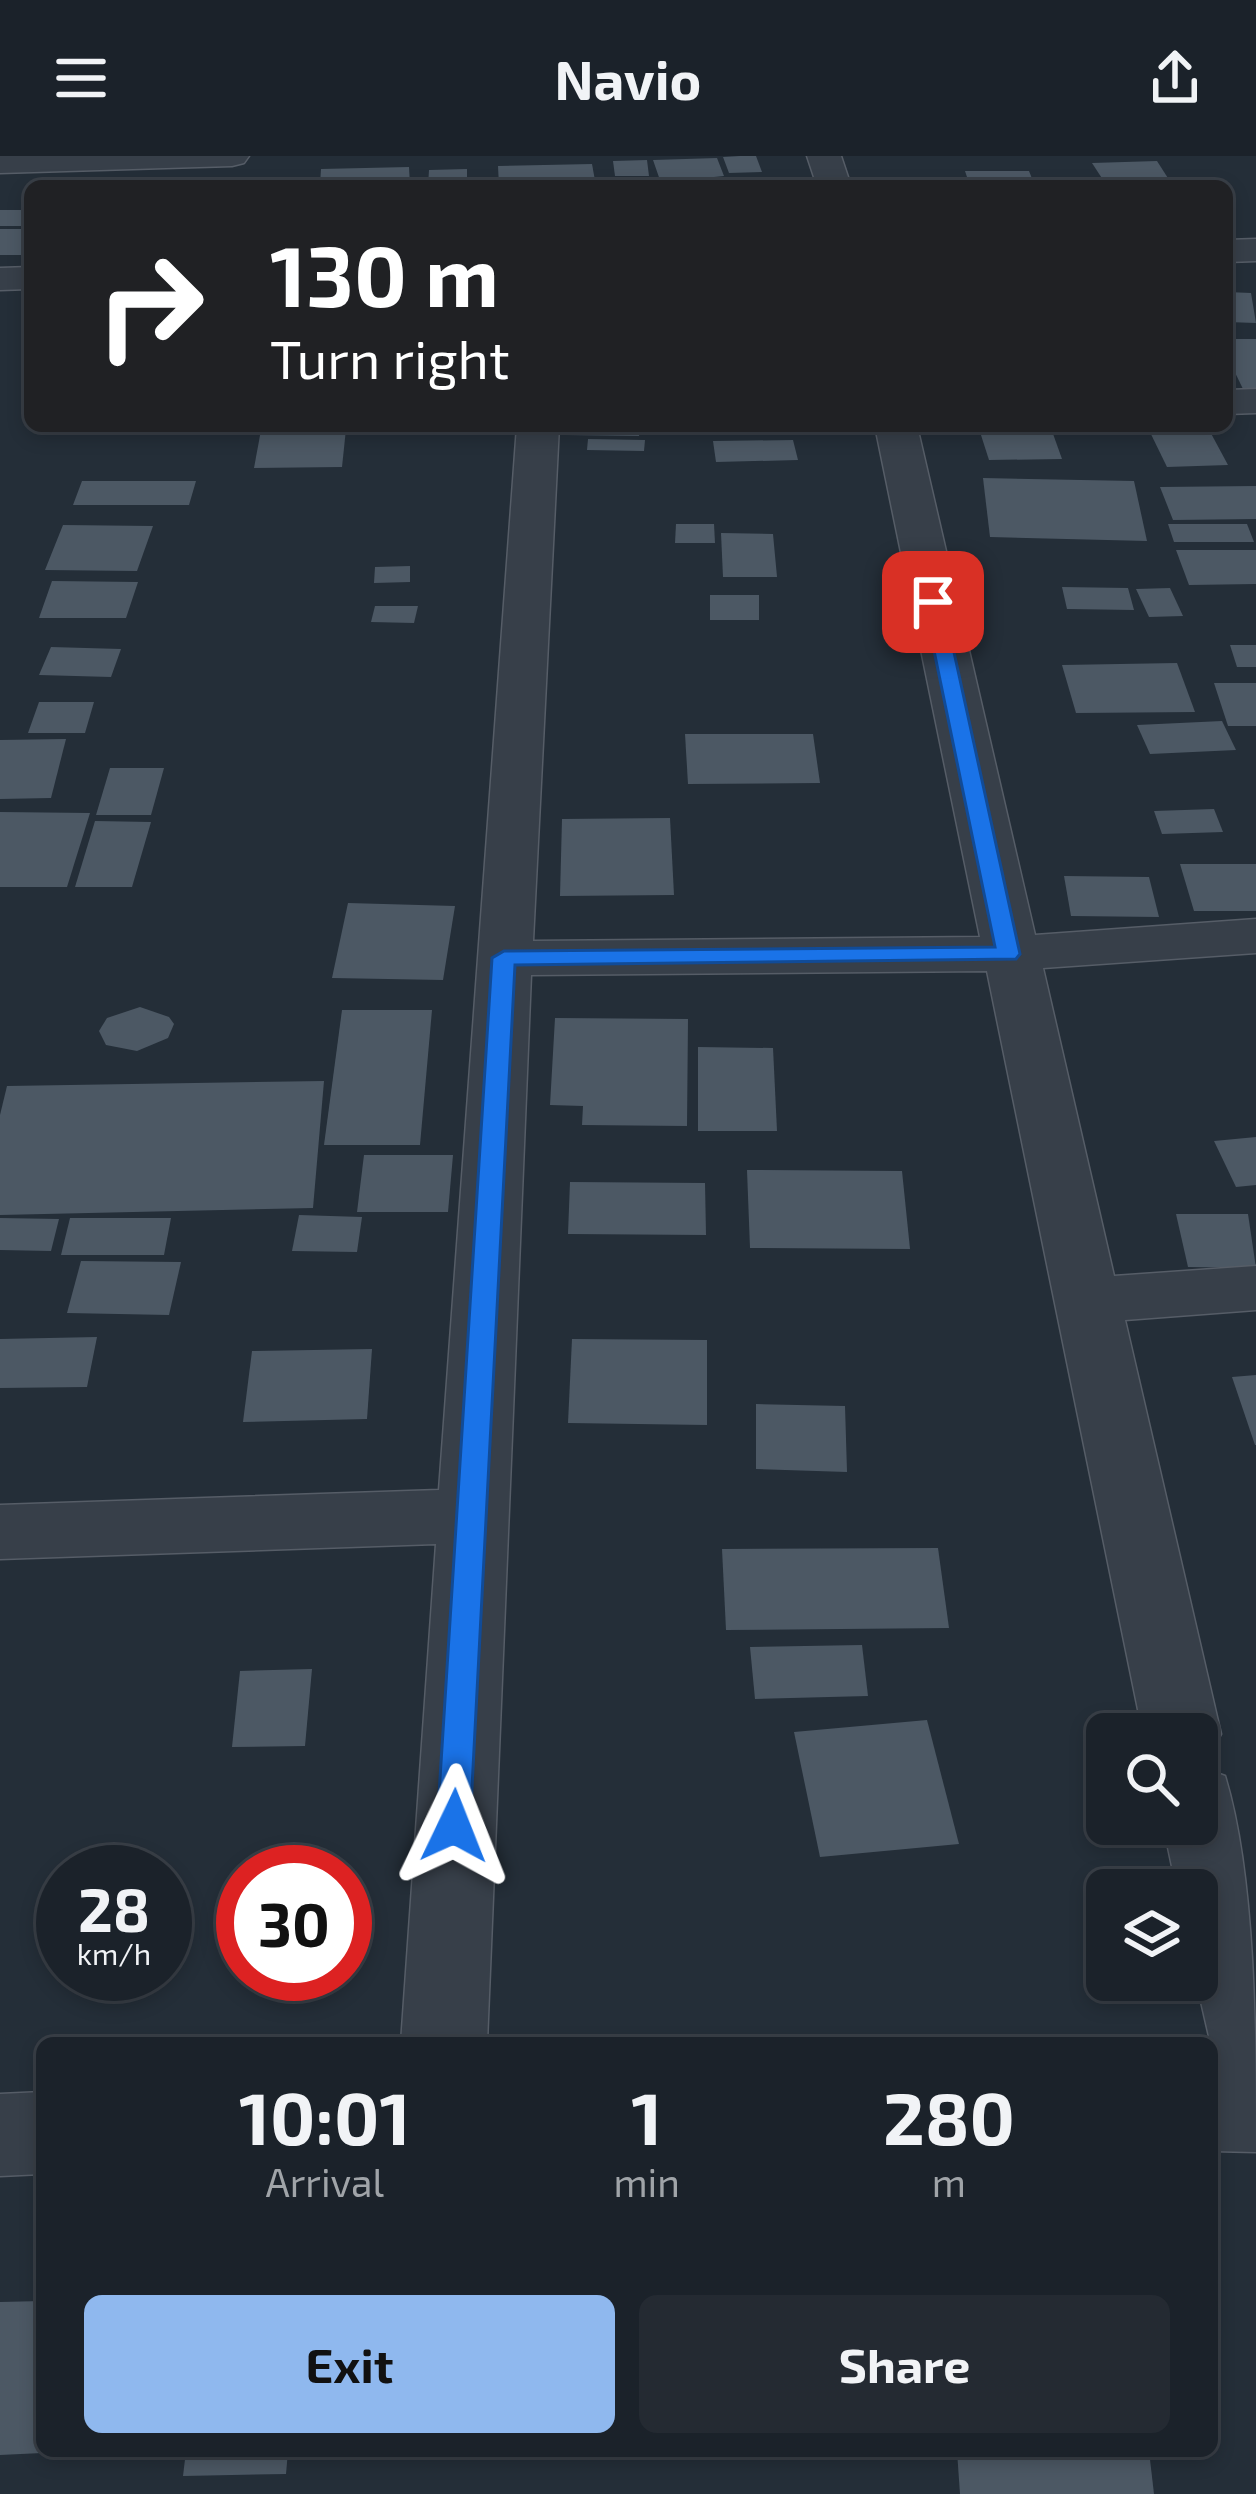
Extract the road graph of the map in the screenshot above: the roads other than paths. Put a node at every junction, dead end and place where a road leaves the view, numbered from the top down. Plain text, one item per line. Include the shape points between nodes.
1 (232, 156) edge
2 (15, 160) edge
3 (538, 432) edge
4 (897, 432) edge
5 (1256, 936) edge
6 (1008, 954) junction
7 (504, 958) junction
8 (1256, 1288) edge
9 (1085, 1300) junction
10 (471, 1516) junction
11 (0, 1532) edge
12 (1177, 1713) edge
13 (1207, 1845) edge
14 (444, 2037) edge
15 (1256, 2062) edge
16 (1218, 2111) edge
17 (1256, 2111) edge
18 (36, 2133) edge
19 (0, 2135) edge

1 - 2 street
3 - 7 street
4 - 6 street
5 - 6 street
6 - 7 street
6 - 9 street
7 - 10 street
8 - 9 street
9 - 12 street
10 - 11 street
10 - 14 street
13 - 15 street
16 - 17 street
18 - 19 street

